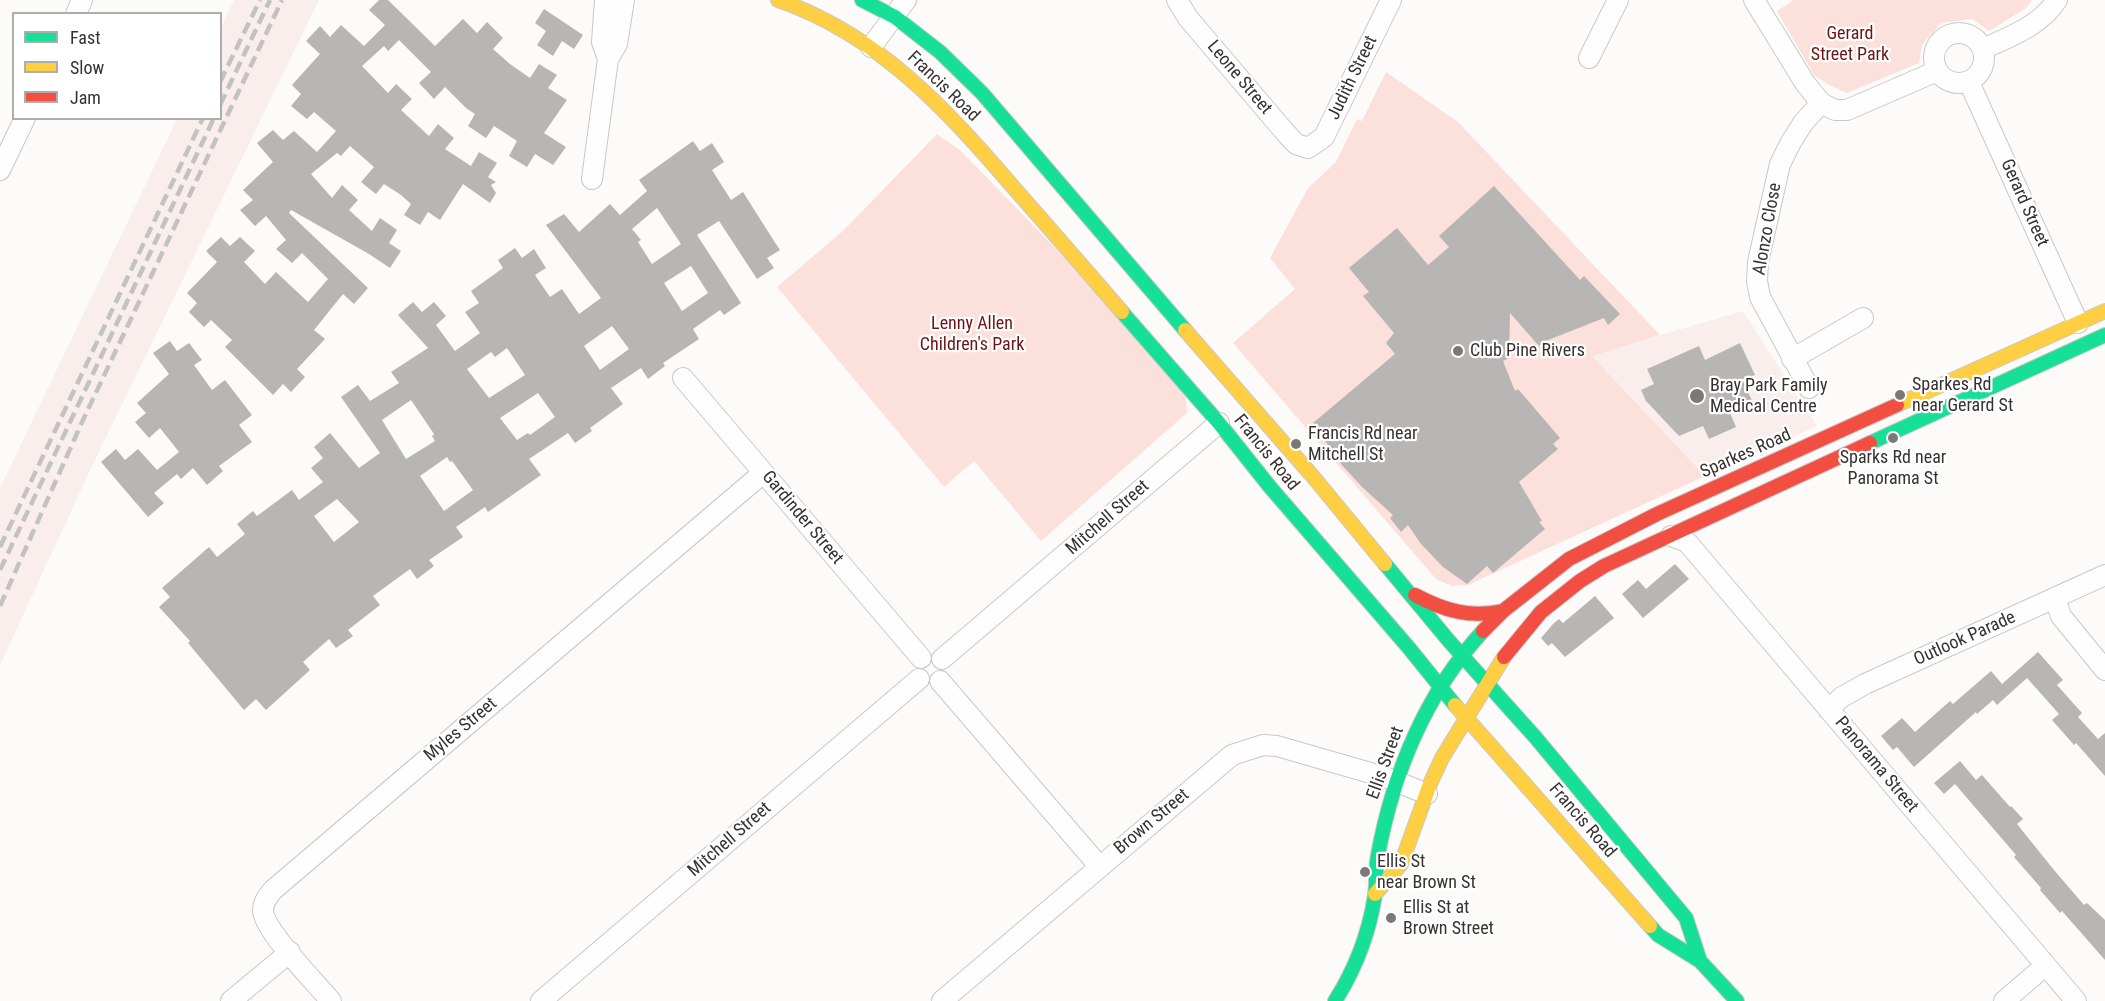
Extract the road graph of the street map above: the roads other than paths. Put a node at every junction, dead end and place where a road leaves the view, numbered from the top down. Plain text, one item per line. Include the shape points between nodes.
1 (605, 0) edge
2 (624, 0) edge
3 (778, 0) edge
4 (862, 0) edge
5 (906, 0) edge
6 (1177, 0) edge
7 (1391, 0) edge
8 (1618, 0) edge
9 (1754, 0) edge
10 (2057, 0) edge
11 (895, 17) junction
12 (872, 47) junction
13 (1983, 49) junction
14 (1589, 58) dead end
15 (608, 59) junction
16 (1937, 71) junction
17 (1969, 82) junction
18 (1821, 103) junction
19 (24, 120) edge
20 (1308, 148) joint
21 (0, 170) edge
22 (592, 179) dead end
23 (2105, 311) edge
24 (1863, 318) dead end
25 (2078, 323) junction
26 (2105, 335) edge
27 (1792, 359) junction
28 (684, 378) dead end
29 (1809, 388) dead end
30 (1219, 423) junction
31 (763, 473) junction
32 (1671, 536) junction
33 (2105, 575) edge
34 (1406, 589) junction
35 (2055, 598) junction
36 (1503, 611) junction
37 (1462, 657) junction
38 (921, 658) junction
39 (942, 659) junction
40 (2105, 670) edge
41 (919, 679) junction
42 (940, 681) junction
43 (1487, 685) junction
44 (1441, 688) junction
45 (1828, 709) junction
46 (1466, 716) junction
47 (1397, 781) junction
48 (1427, 794) junction
49 (1100, 867) junction
50 (1375, 894) junction
51 (290, 952) junction
52 (1700, 960) junction
53 (2045, 966) junction
54 (231, 1001) edge
55 (331, 1001) edge
56 (542, 1001) edge
57 (942, 1001) edge
58 (1335, 1001) edge
59 (1737, 1001) edge
60 (2004, 1001) edge
61 (2076, 1001) edge

1 - 15 street via 602,42
2 - 15 street via 617,44
3 - 12 main road, Francis Road via 821,17
4 - 11 main road, Francis Road
5 - 11 street
6 - 20 street, Leone Street via 1284,131 1296,144
7 - 20 street, Judith Street via 1324,137
8 - 14 street
9 - 18 street
10 - 13 street via 2038,21
11 - 12 street
11 - 34 main road, Francis Road via 940,52 982,93
12 - 30 main road, Francis Road via 924,90 984,151
13 - 16 street via 1969,34 1948,35 1935,50
13 - 17 street via 1983,68
15 - 22 street
16 - 17 street via 1951,82
16 - 18 street via 1847,110 1835,110
17 - 25 street, Gerard Street
18 - 27 street, Alonzo Close via 1797,132 1780,164 1758,262 1760,297
19 - 21 street
23 - 25 main road, Sparkes Road
24 - 27 street
25 - 36 main road, Sparkes Road via 1657,514 1569,559
26 - 32 main road
27 - 29 street, Alonzo Close
28 - 31 street, Gardinder Street
30 - 39 street, Mitchell Street
30 - 44 main road, Francis Road
31 - 38 street, Gardinder Street
31 - 51 street, Myles Street via 273,890 263,913 271,930
32 - 43 main road via 1604,566 1541,612 1501,661
32 - 45 street, Panorama Street via 1687,542
33 - 35 street, Outlook Parade
34 - 36 main road via 1437,608 1460,615
34 - 37 main road, Francis Road
35 - 40 street via 2061,616
35 - 45 street, Outlook Parade via 1865,684
36 - 37 main road, Sparkes Road
37 - 43 main road, Francis Road
37 - 44 main road, Ellis Street
38 - 39 street via 934,654
38 - 41 street via 915,670
39 - 42 street via 946,668
41 - 42 street via 927,684
41 - 56 street, Mitchell Street
42 - 49 street
43 - 46 main road, Ellis Street
43 - 52 main road, Francis Road via 1686,918
44 - 46 main road, Francis Road
44 - 47 main road, Ellis Street via 1405,755
45 - 53 street, Panorama Street
46 - 48 main road, Ellis Street
46 - 52 main road, Francis Road via 1658,935
47 - 48 street, Brown Street
47 - 49 street, Brown Street via 1294,750 1263,745 1249,748 1217,766
47 - 50 main road, Ellis Street via 1377,856
48 - 50 main road, Ellis Street via 1401,864
49 - 57 street, Brown Street
50 - 58 main road, Ellis Street via 1358,960
51 - 54 street
51 - 55 street
52 - 59 main road, Francis Road
53 - 60 street
53 - 61 street, Panorama Street

